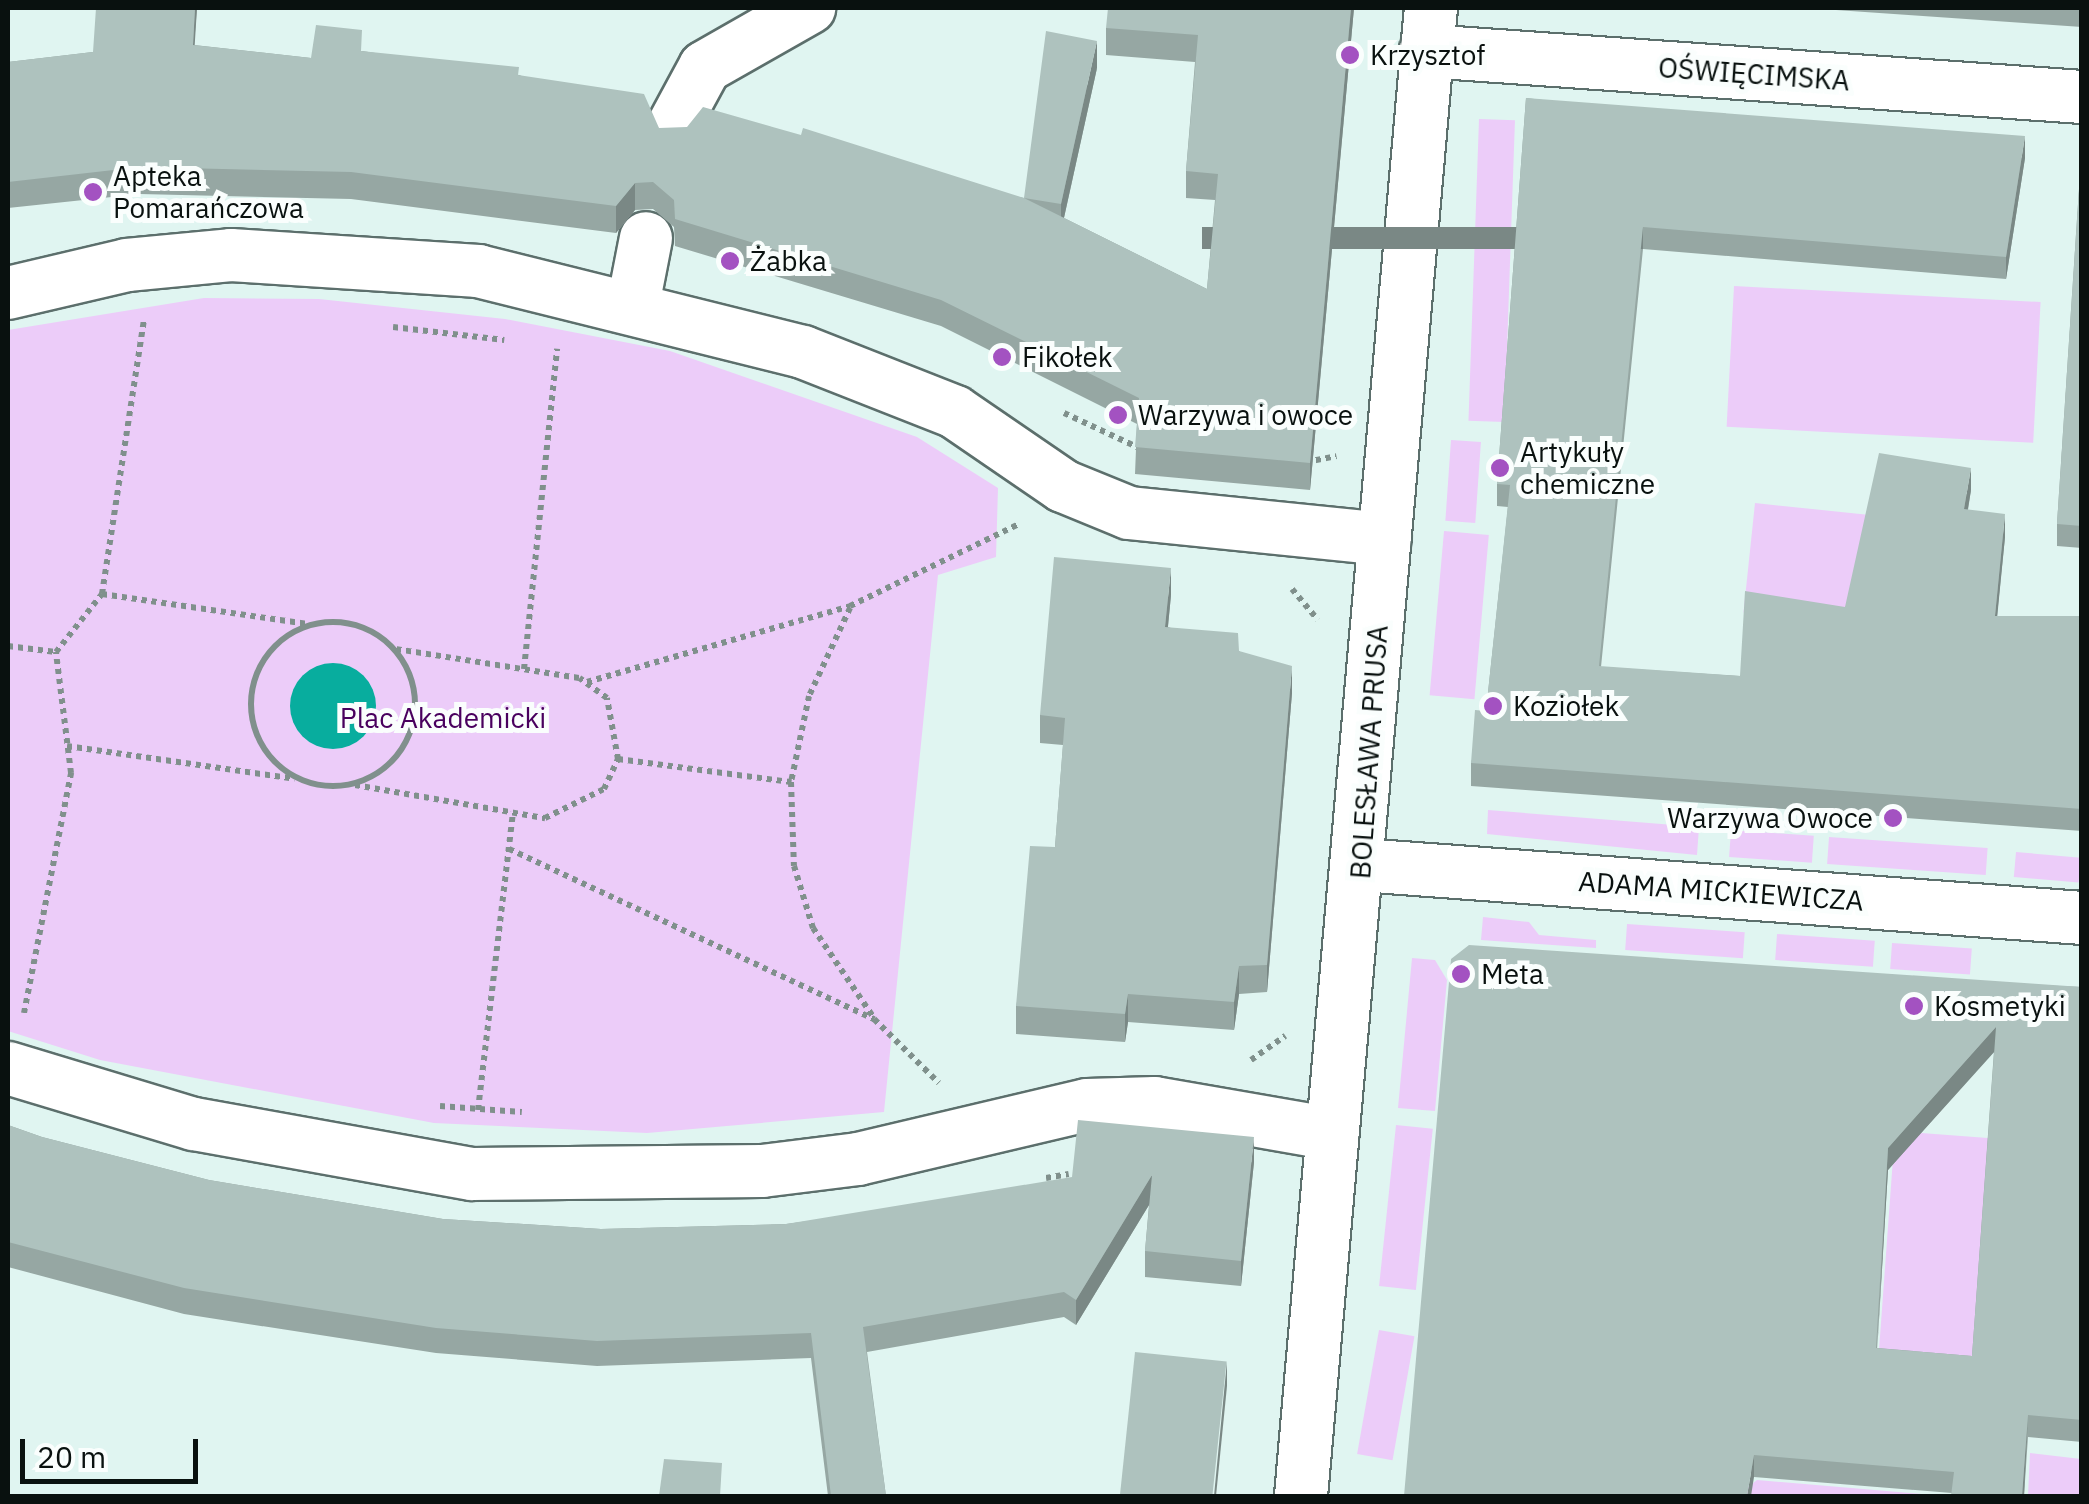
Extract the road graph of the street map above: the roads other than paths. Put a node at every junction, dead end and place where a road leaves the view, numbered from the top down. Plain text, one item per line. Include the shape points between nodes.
1 (810, 8) edge
2 (1428, 29) edge
3 (2082, 97) edge
4 (672, 128) edge
5 (646, 238) dead end
6 (8, 293) edge
7 (633, 305) junction
8 (1384, 540) junction
9 (1361, 865) junction
10 (2082, 918) edge
11 (8, 1068) edge
12 (1332, 1134) junction
13 (1301, 1496) edge

1 - 4 street via 705,67
2 - 3 street, OŚWIĘCIMSKA
2 - 8 street, BOLESŁAWA PRUSA
5 - 7 street
6 - 7 street via 126,265 231,254 478,271
7 - 8 street via 803,352 954,412 1063,486 1129,514
8 - 9 street, BOLESŁAWA PRUSA
9 - 10 street, ADAMA MICKIEWICZA
9 - 12 street, BOLESŁAWA PRUSA
11 - 12 street via 194,1124 472,1174 762,1170 858,1159 1088,1105 1155,1103
12 - 13 street, BOLESŁAWA PRUSA

